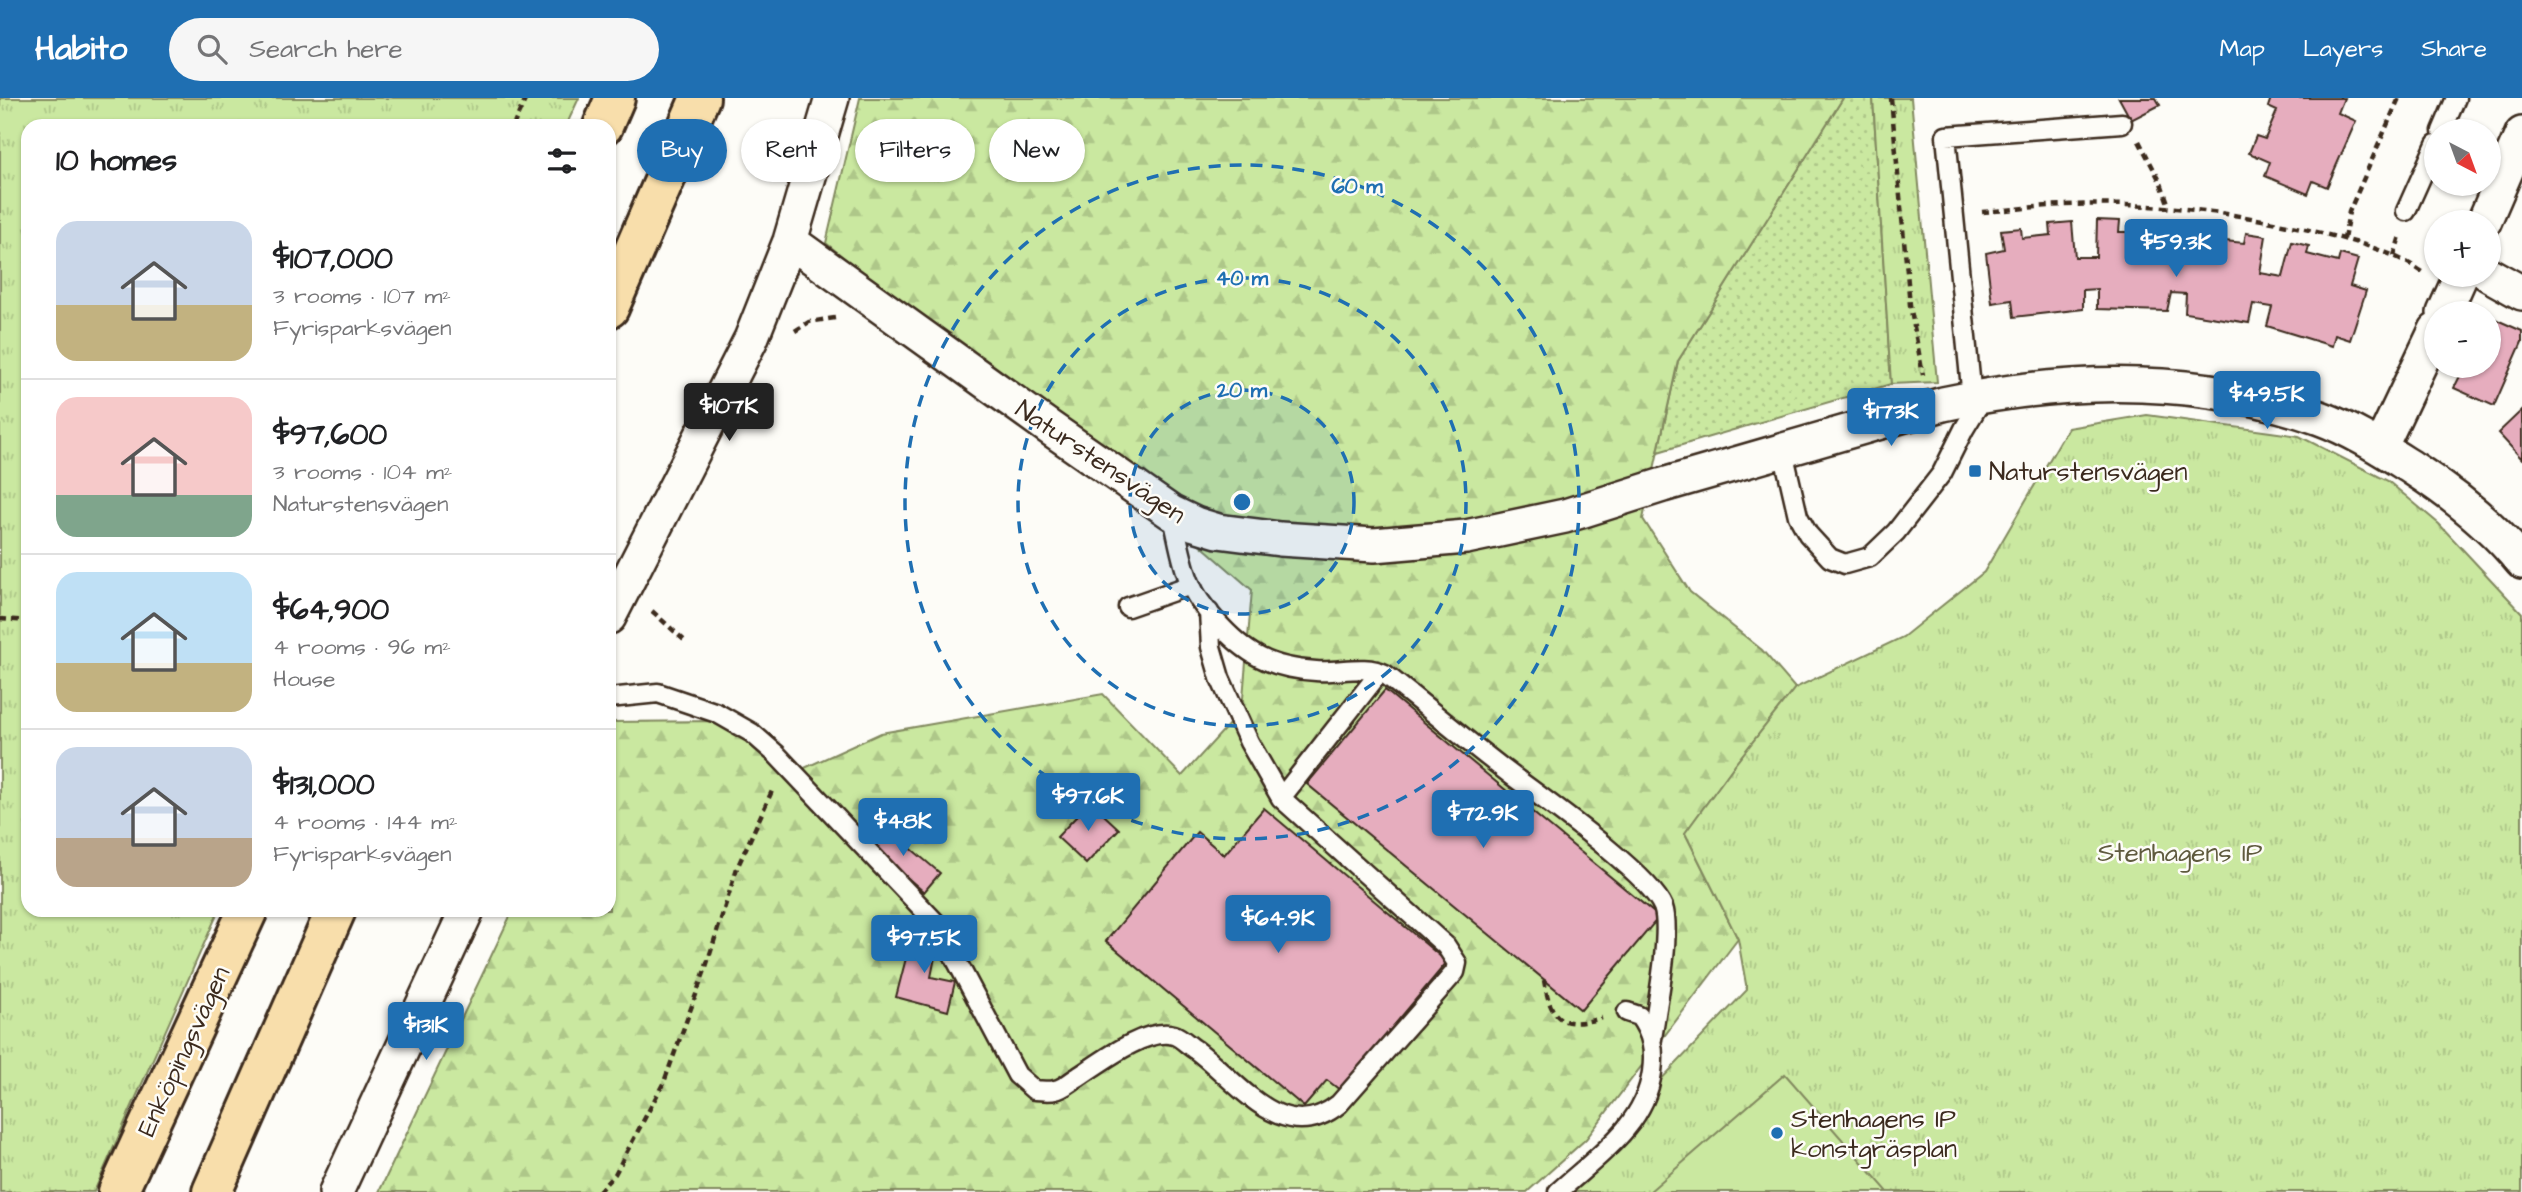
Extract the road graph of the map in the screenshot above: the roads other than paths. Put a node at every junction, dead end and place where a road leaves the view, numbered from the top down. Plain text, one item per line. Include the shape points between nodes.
1 (615, 98) edge
2 (700, 98) edge
3 (832, 98) edge
4 (2456, 98) edge
5 (606, 119) edge
6 (2447, 119) edge
7 (2122, 123) dead end
8 (2522, 134) edge
9 (2424, 171) edge
10 (2489, 210) edge
11 (2406, 211) dead end
12 (790, 241) junction
13 (2501, 281) edge
14 (616, 292) edge
15 (2522, 293) edge
16 (2424, 355) edge
17 (1979, 396) junction
18 (2380, 448) junction
19 (1783, 452) junction
20 (1172, 513) junction
21 (2522, 562) edge
22 (1191, 585) junction
23 (616, 604) edge
24 (1128, 607) dead end
25 (1209, 612) junction
26 (1380, 672) junction
27 (616, 697) edge
28 (1281, 798) junction
29 (245, 917) edge
30 (333, 917) edge
31 (464, 917) edge
32 (1627, 1012) road end
33 (1652, 1040) junction
34 (118, 1192) edge
35 (212, 1192) edge
36 (337, 1192) edge
37 (1558, 1192) edge

1 - 5 main road
2 - 14 main road
3 - 12 street
4 - 6 lane
7 - 17 lane via 1946,136
8 - 10 street
9 - 11 lane
12 - 20 street, Naturstensvägen
12 - 23 street via 759,319
13 - 15 street
16 - 18 street
17 - 18 street, Naturstensvägen via 2092,383 2179,386 2247,396 2322,419
17 - 19 street, Naturstensvägen
17 - 19 lane via 1942,473 1896,532 1870,557 1846,564 1830,558 1808,534 1798,516
18 - 21 street, Naturstensvägen via 2453,495
19 - 20 street, Naturstensvägen via 1565,516 1466,537 1374,545 1280,539 1217,531
20 - 22 lane
22 - 24 lane
22 - 25 lane
25 - 26 lane via 1242,648 1269,663 1317,671
25 - 28 lane via 1211,648 1220,678
26 - 28 lane
26 - 33 lane via 1652,890 1665,920
27 - 28 lane via 658,693 717,713 752,733 787,764 937,924 1017,1075 1034,1090 1056,1090 1153,1035 1175,1035 1260,1105 1290,1118 1310,1120 1339,1104 1455,972 1457,963 1446,946
29 - 34 main road, Enköpingsvägen
30 - 35 main road
31 - 36 street
32 - 33 lane via 1639,1016
33 - 37 lane via 1651,1083 1632,1122

